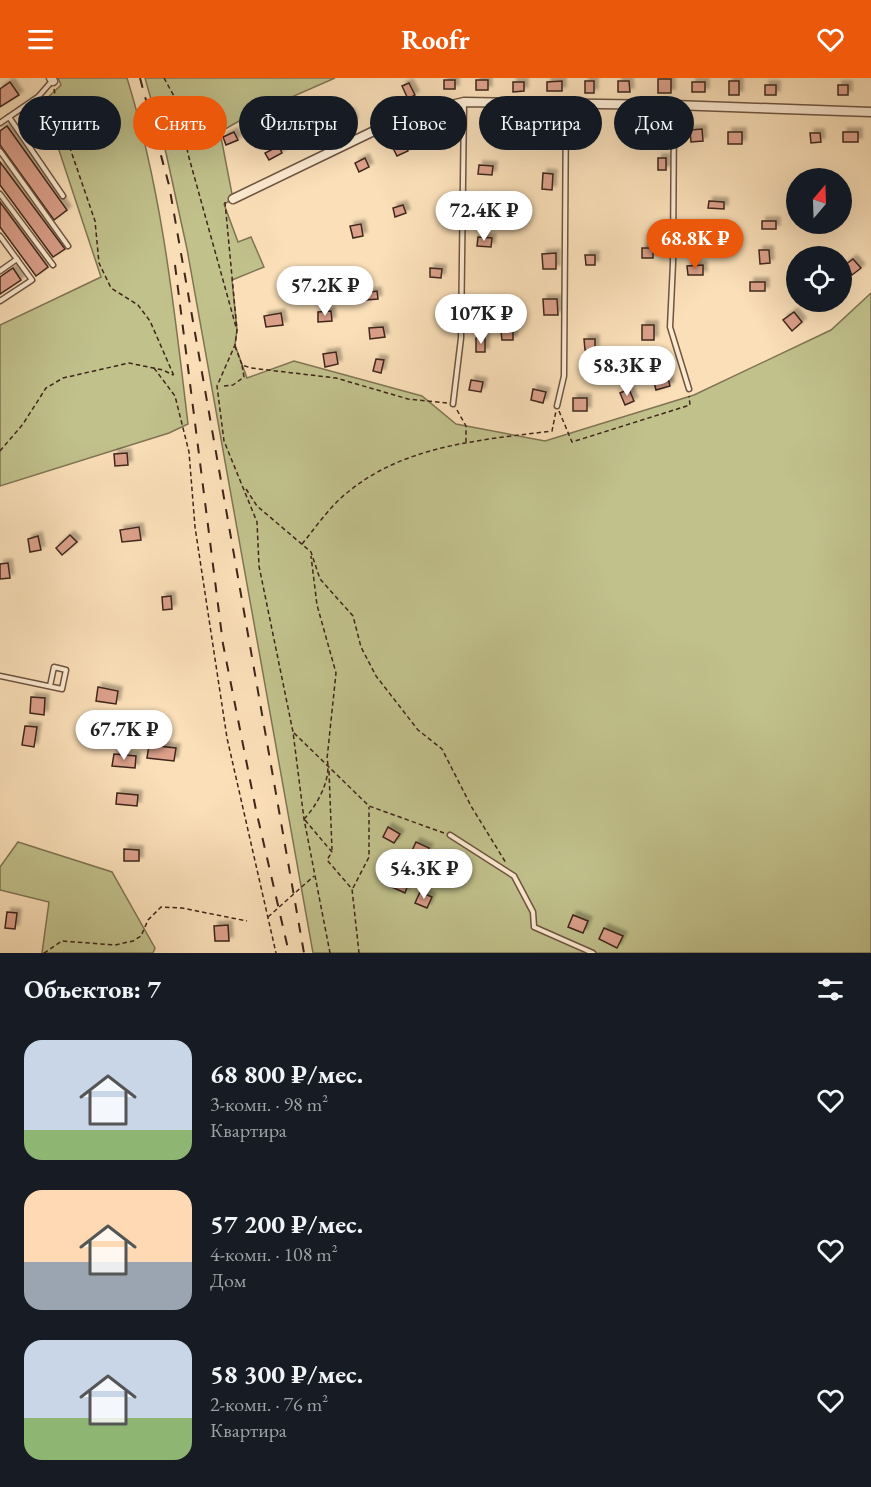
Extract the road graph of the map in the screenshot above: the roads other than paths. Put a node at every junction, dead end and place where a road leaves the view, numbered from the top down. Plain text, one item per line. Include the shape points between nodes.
1 (52, 80) edge
2 (694, 106) edge
3 (871, 112) edge
4 (9, 117) junction
5 (0, 123) edge
6 (370, 133) edge
7 (463, 150) edge
8 (566, 150) edge
9 (674, 150) edge
10 (0, 151) edge
11 (0, 194) edge
12 (63, 196) dead end
13 (233, 199) road end
14 (1, 239) edge
15 (68, 246) dead end
16 (17, 259) junction
17 (53, 265) dead end
18 (0, 271) edge
19 (0, 301) edge
20 (689, 389) road end
21 (453, 404) road end
22 (557, 406) road end
23 (0, 676) edge
24 (50, 686) junction
25 (450, 835) road end
26 (593, 953) edge

1 - 4 lane via 38,97
2 - 3 street
4 - 5 lane
4 - 12 lane
6 - 13 street
7 - 21 lane via 460,338
8 - 22 lane via 564,376
9 - 20 lane via 670,327
10 - 15 lane
11 - 17 lane
14 - 16 lane
16 - 18 lane
16 - 19 lane via 32,280
23 - 24 lane
24 - 24 lane via 62,689 66,670 54,668
25 - 26 lane via 514,876 532,912 534,927

